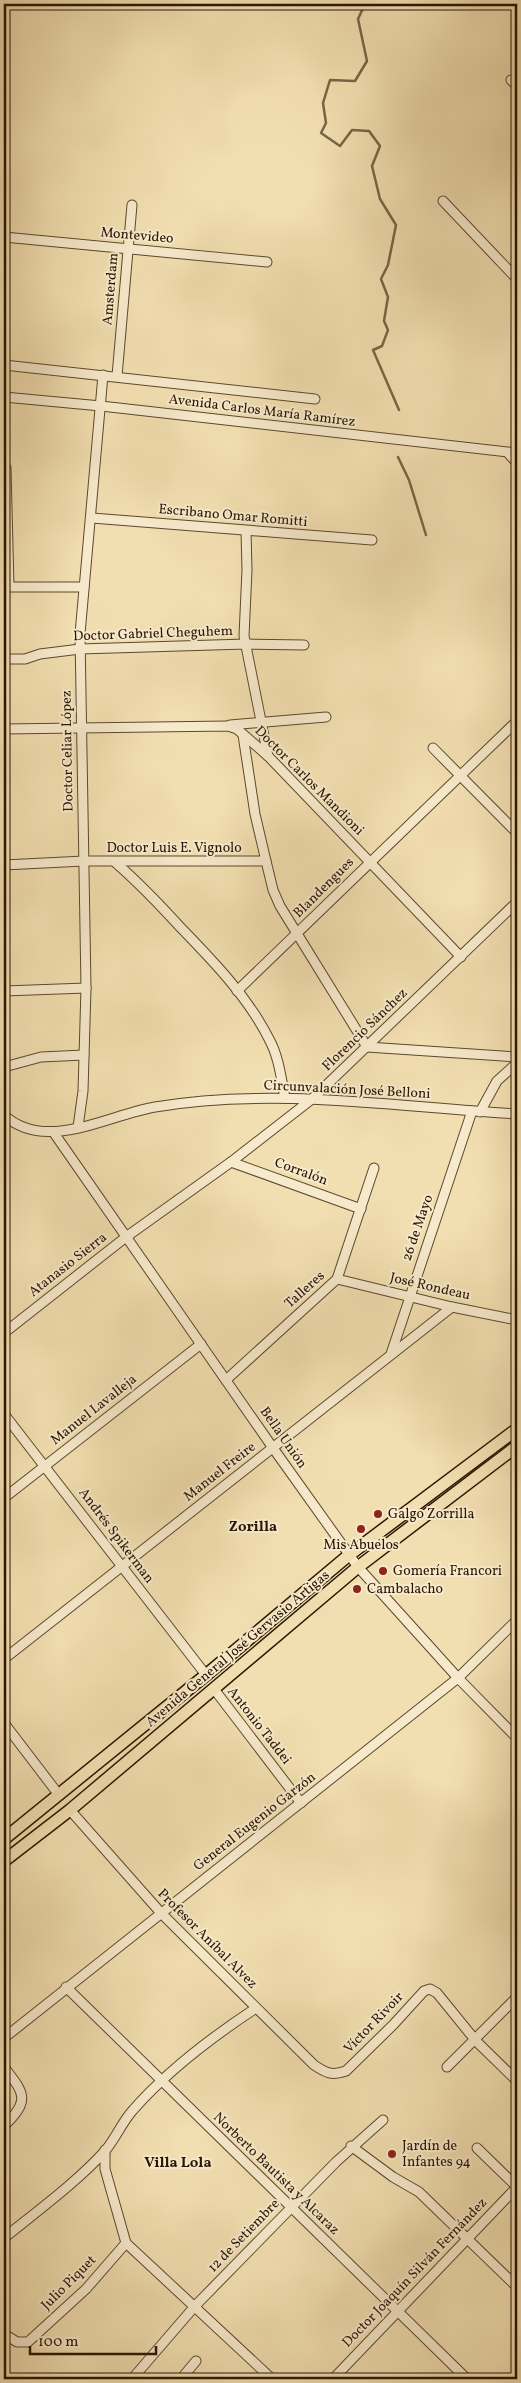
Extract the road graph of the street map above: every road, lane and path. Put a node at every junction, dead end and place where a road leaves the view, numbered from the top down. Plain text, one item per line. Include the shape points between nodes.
1 (443, 201) dead end
2 (132, 205) dead end
3 (4, 238) edge
4 (128, 249) junction
5 (267, 262) dead end
6 (517, 279) edge
7 (4, 365) edge
8 (103, 375) junction
9 (117, 376) junction
10 (4, 397) edge
11 (315, 399) dead end
12 (101, 406) junction
13 (512, 453) edge
14 (517, 463) edge
15 (5, 467) edge
16 (92, 518) junction
17 (246, 531) junction
18 (372, 540) dead end
19 (6, 587) edge
20 (84, 587) junction
21 (246, 644) junction
22 (304, 645) dead end
23 (80, 649) junction
24 (4, 660) edge
25 (326, 717) dead end
26 (517, 721) edge
27 (261, 723) junction
28 (228, 726) junction
29 (81, 727) junction
30 (4, 729) edge
31 (243, 735) junction
32 (433, 748) dead end
33 (268, 756) junction
34 (460, 775) junction
35 (517, 833) edge
36 (84, 861) junction
37 (266, 861) junction
38 (371, 861) junction
39 (116, 863) junction
40 (4, 866) edge
41 (517, 902) edge
42 (298, 933) junction
43 (462, 956) junction
44 (86, 988) junction
45 (4, 991) edge
46 (237, 991) junction
47 (367, 1047) junction
48 (84, 1055) junction
49 (517, 1057) edge
50 (517, 1063) edge
51 (4, 1067) edge
52 (285, 1098) junction
53 (312, 1100) junction
54 (476, 1112) junction
55 (517, 1114) edge
56 (6, 1120) edge
57 (78, 1127) junction
58 (54, 1133) junction
59 (231, 1162) junction
60 (374, 1168) dead end
61 (361, 1209) junction
62 (126, 1237) junction
63 (337, 1279) junction
64 (409, 1297) junction
65 (452, 1307) junction
66 (517, 1320) edge
67 (4, 1333) edge
68 (201, 1344) junction
69 (391, 1354) junction
70 (226, 1380) junction
71 (4, 1414) edge
72 (517, 1429) edge
73 (517, 1446) edge
74 (273, 1448) junction
75 (46, 1466) junction
76 (4, 1498) edge
77 (349, 1555) junction
78 (122, 1566) junction
79 (358, 1568) junction
80 (517, 1620) edge
81 (4, 1659) edge
82 (206, 1675) junction
83 (458, 1678) junction
84 (214, 1689) junction
85 (4, 1723) edge
86 (517, 1738) edge
87 (59, 1795) junction
88 (301, 1803) junction
89 (70, 1810) junction
90 (4, 1839) edge
91 (4, 1861) edge
92 (161, 1913) junction
93 (66, 1987) junction
94 (517, 1997) edge
95 (256, 2008) junction
96 (4, 2038) edge
97 (476, 2041) junction
98 (4, 2067) edge
99 (447, 2067) dead end
100 (336, 2074) joint
101 (160, 2081) junction
102 (517, 2081) edge
103 (383, 2120) dead end
104 (4, 2126) edge
105 (352, 2146) junction
106 (477, 2148) dead end
107 (105, 2150) junction
108 (517, 2187) edge
109 (292, 2207) junction
110 (4, 2238) edge
111 (468, 2238) junction
112 (126, 2243) junction
113 (517, 2287) edge
114 (195, 2306) junction
115 (397, 2312) junction
116 (4, 2334) edge
117 (196, 2361) dead end
118 (132, 2379) edge
119 (181, 2379) edge
120 (272, 2379) edge
121 (333, 2379) edge
122 (467, 2379) edge

1 - 6 street
2 - 4 street, Amsterdam
3 - 4 street, Montevideo
4 - 5 street, Montevideo
4 - 9 street, Amsterdam
7 - 8 street, Avenida Carlos María Ramírez
8 - 9 street, Avenida Carlos María Ramírez
8 - 12 street, Doctor Celiar López
9 - 11 street, Avenida Carlos María Ramírez
10 - 12 street, Avenida Carlos María Ramírez
12 - 13 street, Avenida Carlos María Ramírez
12 - 16 street, Doctor Celiar López
13 - 14 street
15 - 19 street
16 - 17 street, Escribano Omar Romitti
16 - 20 street, Doctor Celiar López
17 - 18 street, Escribano Omar Romitti
17 - 21 street
19 - 20 street
20 - 23 street, Doctor Celiar López
21 - 22 street, Doctor Gabriel Cheguhem
21 - 23 street, Doctor Gabriel Cheguhem
21 - 27 street
23 - 24 street, Doctor Gabriel Cheguhem
23 - 29 street, Doctor Celiar López
25 - 27 street
26 - 34 street, Blandengues
27 - 28 street
27 - 33 street
28 - 29 street
28 - 31 street, Doctor Carlos Mandioni
29 - 30 street
29 - 36 street, Doctor Celiar López
31 - 33 street, Doctor Carlos Mandioni
31 - 37 street
32 - 34 street
33 - 38 street, Doctor Carlos Mandioni
34 - 35 street
34 - 38 street, Blandengues
36 - 39 street, Doctor Luis E. Vignolo
36 - 40 street, Doctor Luis E. Vignolo
36 - 44 street, Doctor Celiar López
37 - 39 street, Doctor Luis E. Vignolo
37 - 42 street via 280,906
38 - 42 street, Blandengues
38 - 43 street, Doctor Carlos Mandioni
39 - 46 street via 199,946
41 - 43 street, Florencio Sánchez
42 - 46 street, Blandengues
42 - 47 street
43 - 47 street, Florencio Sánchez
44 - 45 street
44 - 48 street, Doctor Celiar López
46 - 52 street via 270,1039 278,1059
47 - 49 street
47 - 53 street, Florencio Sánchez
48 - 51 street via 41,1057
48 - 57 street, Doctor Celiar López
50 - 54 street, 26 de Mayo via 497,1081
52 - 53 street, Circunvalación José Belloni
52 - 57 street, Circunvalación José Belloni via 203,1100 153,1107
53 - 54 street, Circunvalación José Belloni
53 - 59 street, Florencio Sánchez
54 - 55 street, Circunvalación José Belloni
54 - 64 street, 26 de Mayo
56 - 58 street, Circunvalación José Belloni via 36,1132
57 - 58 street, Circunvalación José Belloni
58 - 62 street, Bella Unión
59 - 61 street, Corralón
59 - 62 street, Florencio Sánchez
60 - 61 street, Talleres
61 - 63 street, Talleres
62 - 67 street, Atanasio Sierra
62 - 68 street, Bella Unión
63 - 64 street, José Rondeau
63 - 70 street, Talleres
64 - 65 street, José Rondeau
64 - 69 street, 26 de Mayo
65 - 66 street, José Rondeau
65 - 69 street, Manuel Freire
68 - 70 street, Bella Unión
68 - 75 street, Manuel Lavalleja
69 - 74 street, Manuel Freire
70 - 74 street, Bella Unión
71 - 75 street, Andrés Spikerman
72 - 77 main road, Avenida General José Gervasio Artigas
73 - 79 main road, Avenida General José Gervasio Artigas
74 - 77 street, Bella Unión
74 - 78 street, Manuel Freire
75 - 76 street, Manuel Lavalleja
75 - 78 street, Andrés Spikerman
77 - 79 street, Bella Unión
77 - 82 main road, Avenida General José Gervasio Artigas
78 - 81 street, Manuel Freire
78 - 82 street, Andrés Spikerman
79 - 83 street, Bella Unión
79 - 84 main road, Avenida General José Gervasio Artigas
80 - 83 street, General Eugenio Garzón
82 - 87 main road, Avenida General José Gervasio Artigas
83 - 86 street, Bella Unión
83 - 88 street, General Eugenio Garzón
84 - 88 street, Antonio Taddei
84 - 89 main road, Avenida General José Gervasio Artigas
85 - 87 street
87 - 90 main road, Avenida General José Gervasio Artigas
88 - 92 street, General Eugenio Garzón
89 - 91 main road, Avenida General José Gervasio Artigas
89 - 92 street, Profesor Aníbal Alvez
92 - 93 street, General Eugenio Garzón
92 - 95 street, Profesor Aníbal Alvez
93 - 96 street, General Eugenio Garzón
93 - 101 street, Norberto Bautista y Alcaraz
94 - 97 street
95 - 100 street, Profesor Aníbal Alvez via 314,2065 327,2074
95 - 101 street
97 - 99 street
97 - 100 street, Víctor Rivoir via 437,1992 430,1989 424,1991 346,2071
97 - 102 street
98 - 104 street via 22,2090 18,2113
101 - 107 street via 131,2112
101 - 109 street, Norberto Bautista y Alcaraz
103 - 105 street, 12 de Setiembre
105 - 109 street, 12 de Setiembre
105 - 111 street via 419,2192
106 - 108 street
107 - 110 street
107 - 112 street via 105,2169
108 - 111 street, Doctor Joaquín Silván Fernández
109 - 114 street, 12 de Setiembre
109 - 115 street, Norberto Bautista y Alcaraz
111 - 113 street
111 - 115 street, Doctor Joaquín Silván Fernández
112 - 114 street
112 - 116 street, Julio Piquet via 86,2289 28,2342 16,2342
114 - 118 street, 12 de Setiembre
114 - 120 street
115 - 121 street, Doctor Joaquín Silván Fernández
115 - 122 street, Norberto Bautista y Alcaraz
117 - 119 street

